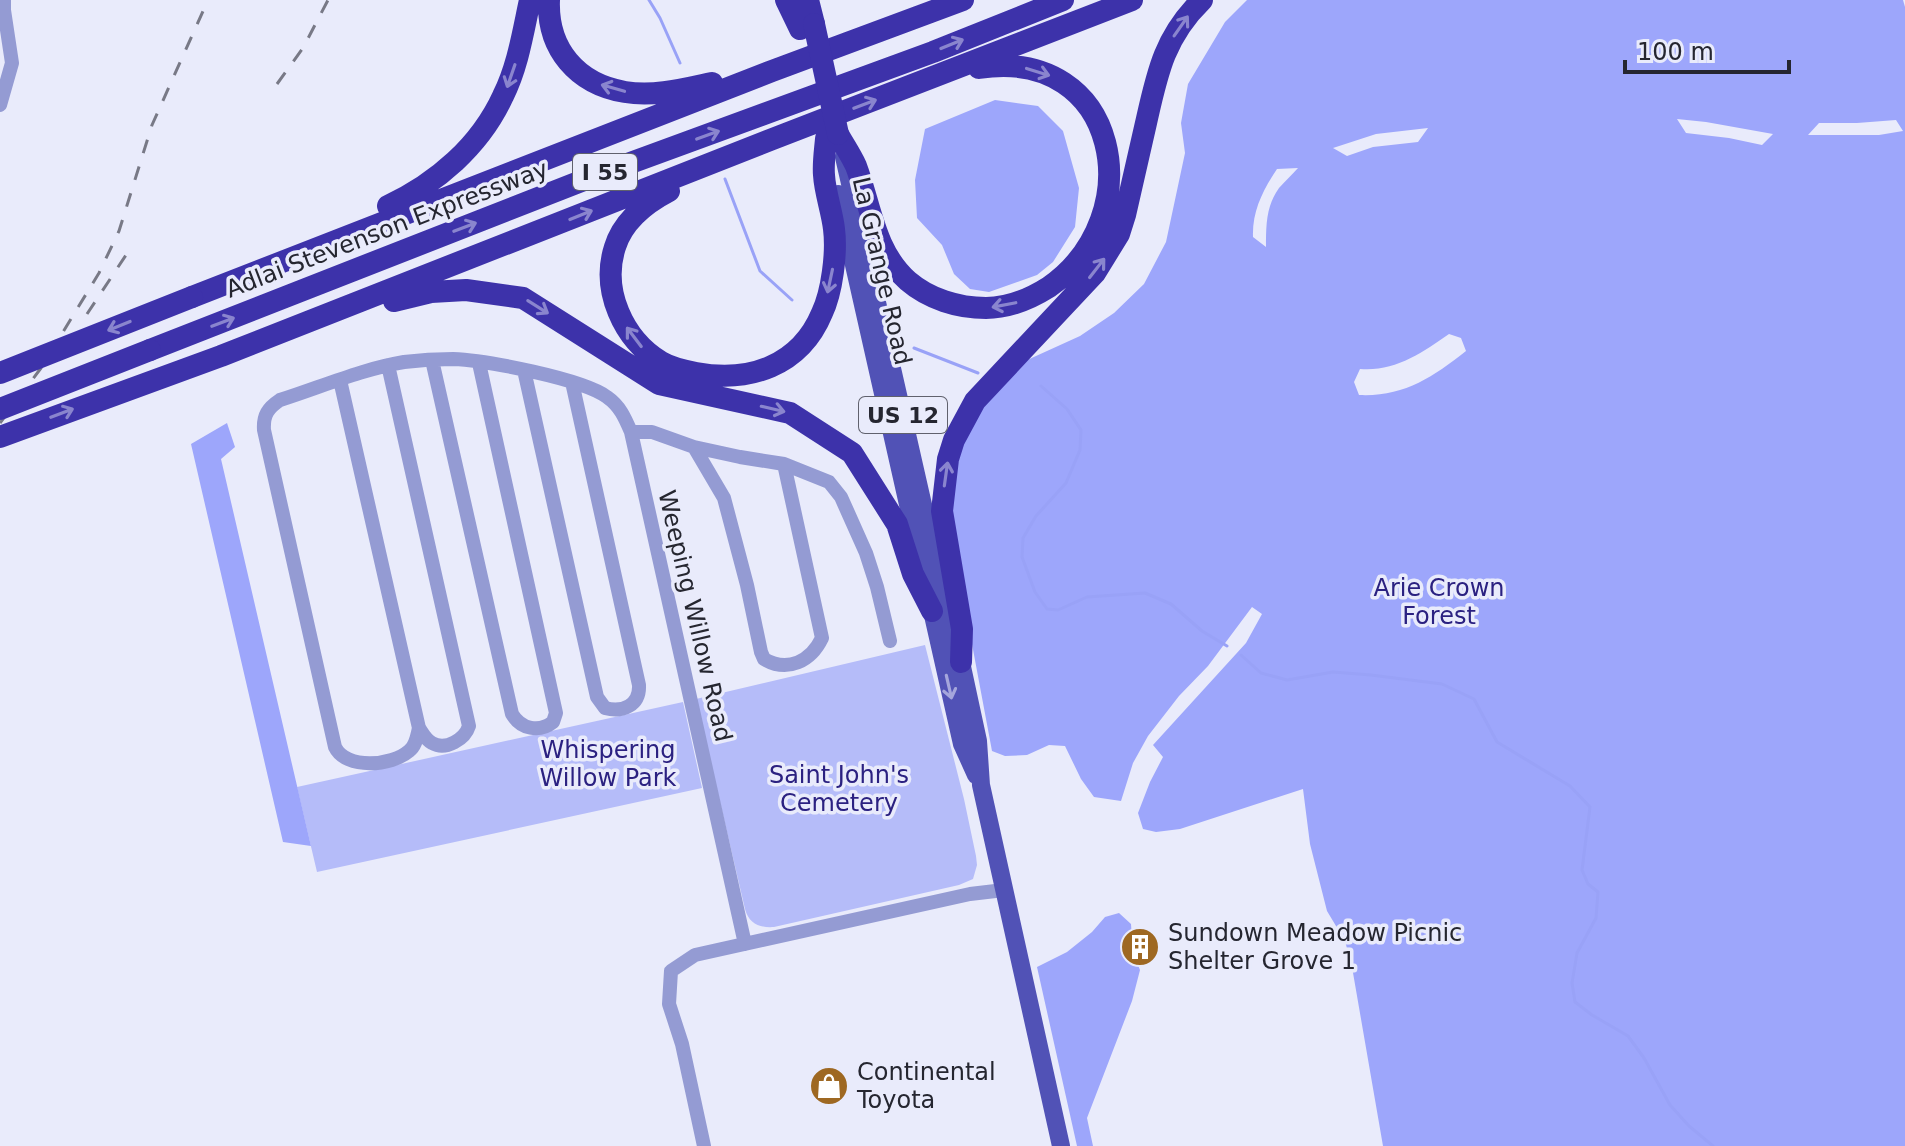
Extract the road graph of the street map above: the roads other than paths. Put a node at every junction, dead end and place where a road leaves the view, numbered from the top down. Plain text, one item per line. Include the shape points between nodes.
1 (4, 0) edge
2 (530, 0) edge
3 (549, 0) edge
4 (786, 0) edge
5 (794, 0) edge
6 (811, 0) edge
7 (921, 0) edge
8 (963, 0) edge
9 (1063, 0) edge
10 (1132, 0) edge
11 (1202, 0) edge
12 (807, 26) junction
13 (850, 43) junction
14 (772, 71) junction
15 (908, 87) junction
16 (0, 105) edge
17 (832, 136) junction
18 (770, 140) junction
19 (840, 171) junction
20 (221, 285) junction
21 (221, 356) junction
22 (432, 360) junction
23 (479, 363) junction
24 (388, 365) junction
25 (524, 370) junction
26 (0, 373) edge
27 (340, 380) junction
28 (572, 382) junction
29 (0, 409) edge
30 (631, 432) junction
31 (0, 437) edge
32 (694, 447) junction
33 (784, 464) junction
34 (932, 611) junction
35 (890, 641) dead end
36 (961, 662) junction
37 (419, 728) junction
38 (981, 785) junction
39 (1004, 890) junction
40 (745, 944) junction
41 (704, 1146) edge
42 (1061, 1146) edge

1 - 16 street via 12,63
2 -> 20 highway via 504,95 469,148 446,171 413,194
14 -> 3 highway via 664,92 607,87 582,75 561,52 550,27
4 - 12 highway
5 - 12 highway
6 - 12 highway
7 - 13 highway
8 - 13 highway, Adlai Stevenson Expressway / I 55
29 -> 9 highway, Adlai Stevenson Expressway / I 55, bridge via 584,180
10 - 15 highway
36 -> 11 highway via 962,629 942,511 954,440 975,401 1095,273 1119,234 1158,69 1168,45
12 - 17 highway
13 - 14 highway, Adlai Stevenson Expressway / I 55
14 - 20 highway, Adlai Stevenson Expressway / I 55
18 -> 15 highway
15 -> 19 highway via 973,69 1008,66 1048,74 1075,90 1099,126 1109,176 1105,208 1085,250 1066,273 1026,300 992,308 946,302 907,280 886,255
17 - 19 highway
17 - 19 highway
19 -> 18 highway via 833,272 823,313 810,336 779,364 740,376 714,377 663,364 631,335 617,312 610,268 615,246 652,200
21 -> 18 highway
19 - 34 main road, La Grange Road / US 12
19 - 36 main road, La Grange Road / US 12
20 -> 26 highway, Adlai Stevenson Expressway / I 55, bridge
31 -> 21 highway
21 -> 34 highway via 251,352 431,292 466,290 523,298 659,384 790,413 852,453 897,524
22 - 23 street, Weeping Willow Road
22 - 23 street via 512,714 525,727 542,728 556,713
22 - 24 street, Weeping Willow Road
23 - 25 street, Weeping Willow Road
24 - 27 street, Weeping Willow Road
24 - 37 street via 469,719 468,731 448,745 432,743
25 - 28 street, Weeping Willow Road
25 - 28 street via 597,697 605,708 617,710 636,701 639,685
27 - 37 street
27 - 37 street, Weeping Willow Road via 280,400 266,414 264,430 335,747 338,755 352,762 392,759 408,753
28 - 30 street, Weeping Willow Road via 610,399
30 - 32 street via 652,432
30 - 40 street, Weeping Willow Road
32 - 33 street
32 - 33 street via 724,498 761,652 775,665 802,663 822,638
33 - 35 street via 829,482 841,497 866,553
34 -> 38 main road, La Grange Road / US 12 via 962,744
36 - 38 main road, La Grange Road / US 12 via 978,741
38 - 39 main road, La Grange Road / US 12
39 - 40 street
39 - 42 main road, US 12
40 - 41 street via 695,955 671,971 669,1004

